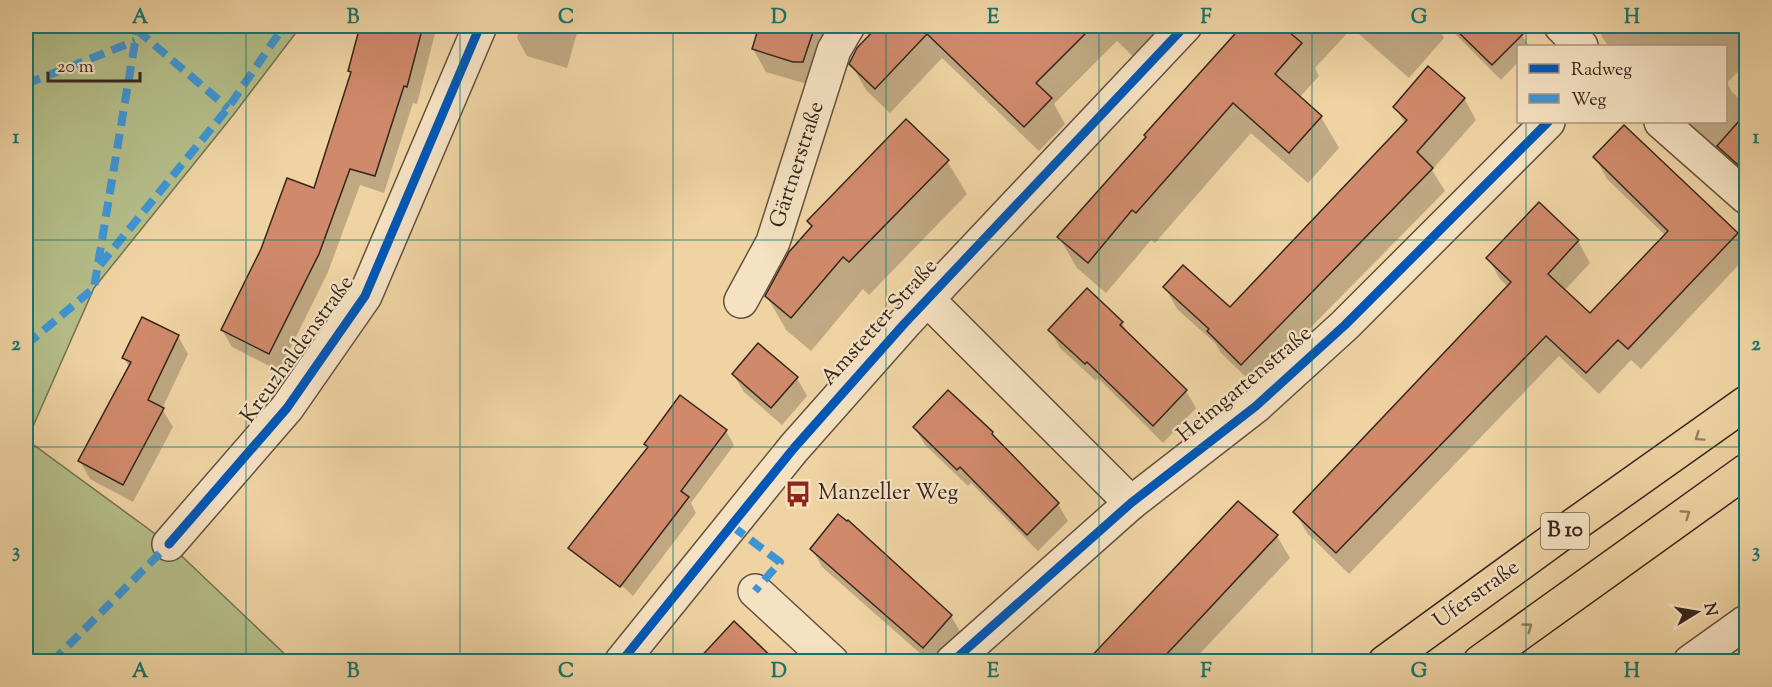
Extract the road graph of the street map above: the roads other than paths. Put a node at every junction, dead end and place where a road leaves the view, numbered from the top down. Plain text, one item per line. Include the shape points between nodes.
1 (480, 26) edge
2 (848, 26) edge
3 (1185, 26) edge
4 (1547, 123) edge
5 (1662, 123) edge
6 (1746, 197) edge
7 (926, 298) junction
8 (741, 301) dead end
9 (1746, 404) edge
10 (1746, 471) edge
11 (1131, 503) junction
12 (169, 543) dead end
13 (755, 591) dead end
14 (1746, 622) edge
15 (621, 662) edge
16 (832, 662) edge
17 (952, 662) edge
18 (1385, 662) edge
19 (1480, 662) edge
20 (1690, 662) edge

1 - 12 street, Kreuzhaldenstraße via 365,296 287,408
2 - 8 street, Gärtnerstraße via 834,50 773,242
3 - 7 street, Amstetter Straße
4 - 11 street, Heimgartenstraße via 1345,325 1256,406
5 - 6 street
7 - 11 street
7 - 15 street, Amstetter Straße via 794,448
9 -> 18 highway, Uferstraße / B 10
19 -> 10 highway, B 10
11 - 17 street, Heimgartenstraße
13 - 16 street
14 - 20 street

